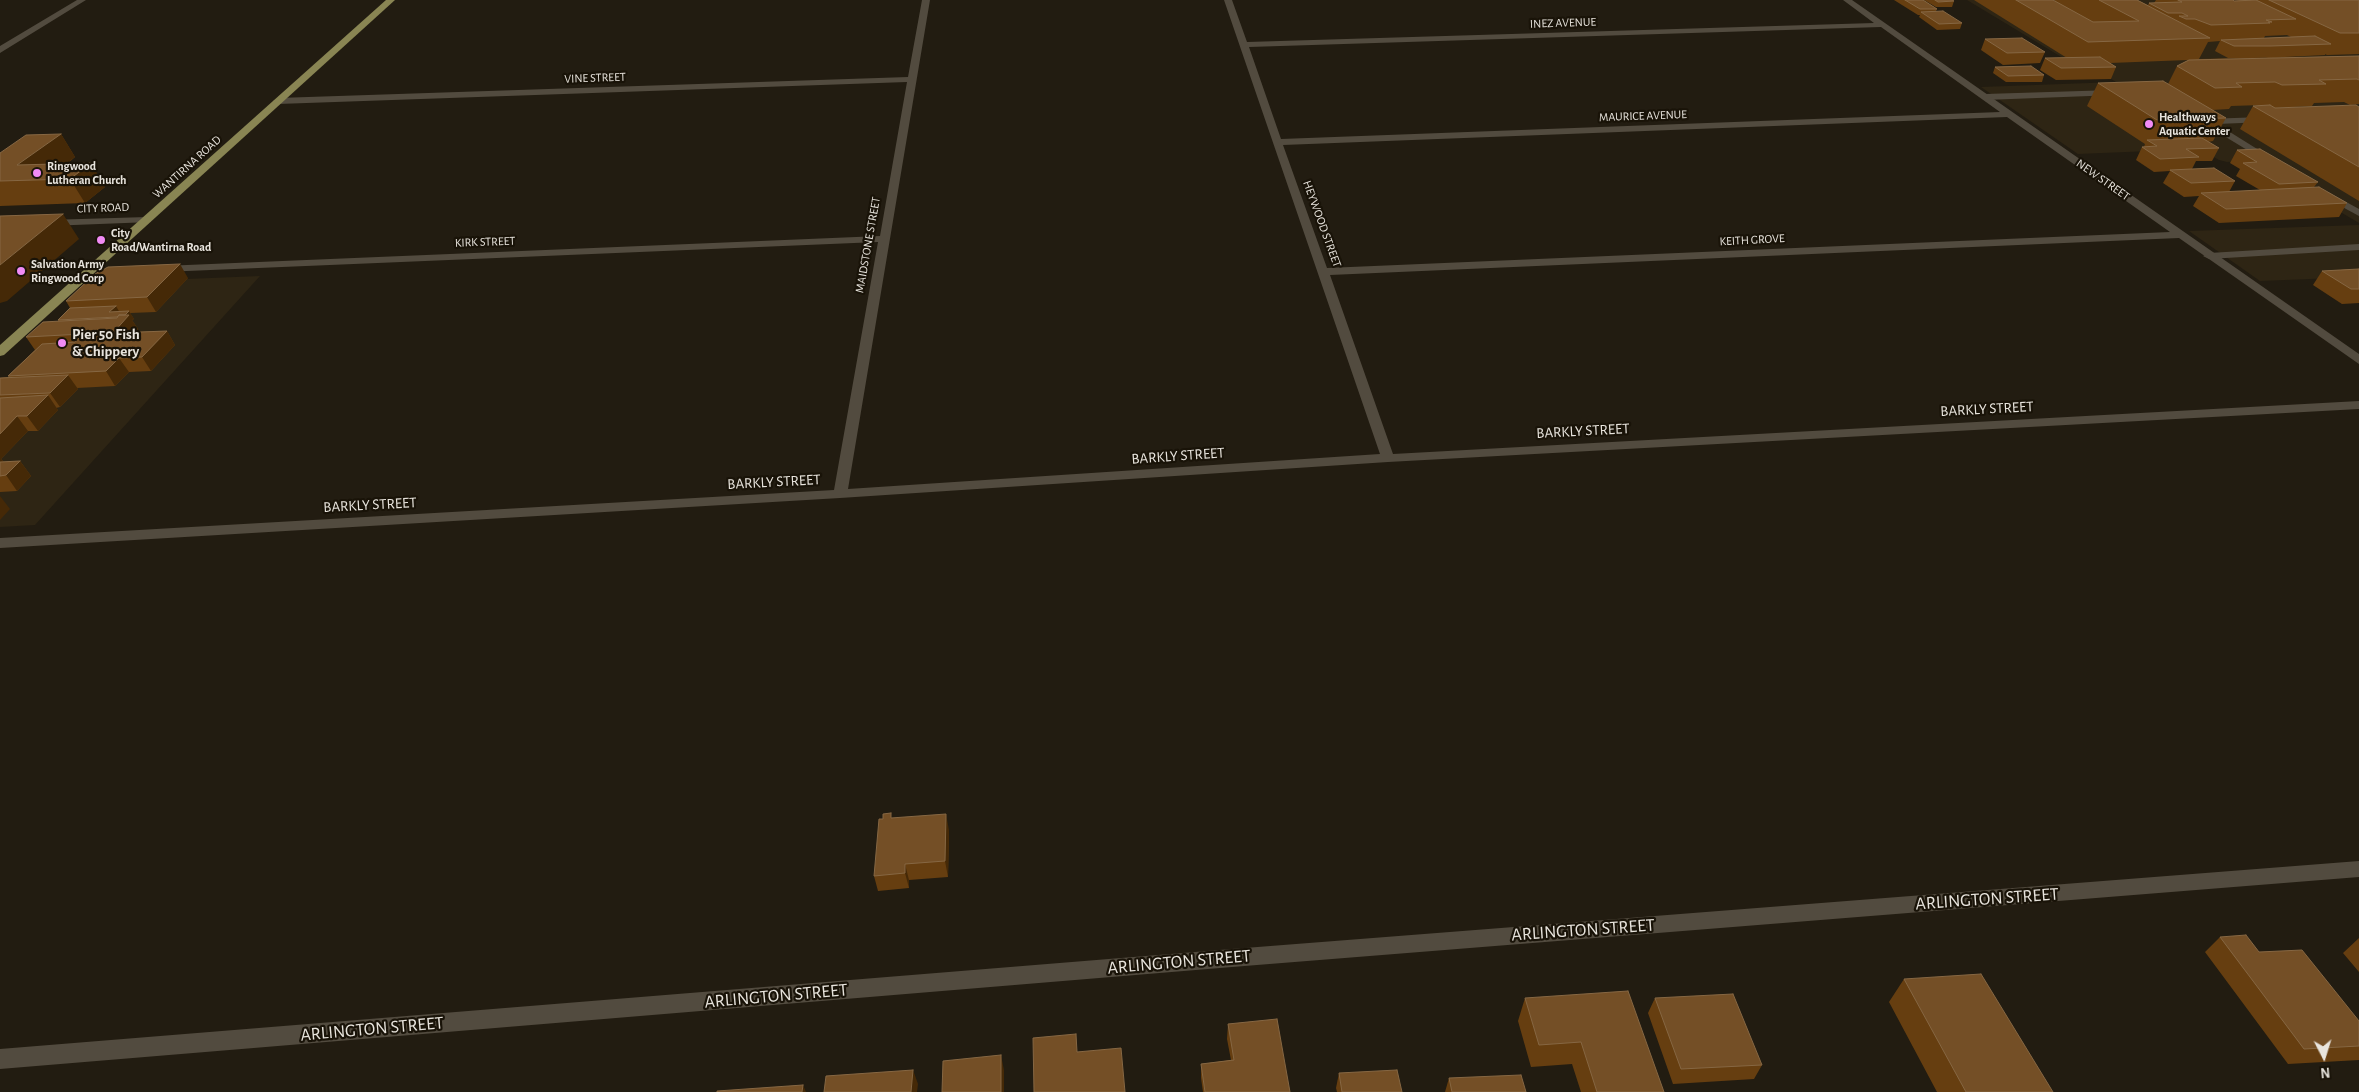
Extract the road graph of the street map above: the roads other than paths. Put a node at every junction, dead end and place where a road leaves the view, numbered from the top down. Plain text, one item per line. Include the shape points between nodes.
1 (82, 0) edge
2 (391, 0) edge
3 (926, 0) edge
4 (1228, 0) edge
5 (1847, 0) edge
6 (1883, 25) junction
7 (1244, 45) junction
8 (0, 50) edge
9 (912, 79) junction
10 (2124, 93) edge
11 (1985, 97) junction
12 (278, 101) junction
13 (2009, 114) junction
14 (2273, 120) edge
15 (1277, 142) junction
16 (2274, 163) edge
17 (2316, 188) edge
18 (2359, 213) edge
19 (147, 220) junction
20 (40, 223) edge
21 (2180, 235) junction
22 (883, 239) junction
23 (2359, 247) edge
24 (2210, 256) junction
25 (149, 269) edge
26 (110, 271) edge
27 (88, 272) junction
28 (1324, 272) junction
29 (0, 352) edge
30 (2359, 360) edge
31 (2359, 406) edge
32 (1388, 458) junction
33 (840, 494) junction
34 (0, 543) edge
35 (2359, 869) edge
36 (0, 1059) edge

1 - 8 street
2 - 12 main road, WANTIRNA ROAD
3 - 9 street, MAIDSTONE STREET
4 - 7 street, HEYWOOD STREET
5 - 6 street, NEW STREET
6 - 7 street, INEZ AVENUE
6 - 11 street, NEW STREET
7 - 15 street, HEYWOOD STREET
9 - 12 street, VINE STREET
9 - 22 street, MAIDSTONE STREET
10 - 11 street
11 - 13 street, NEW STREET
12 - 19 main road, WANTIRNA ROAD
13 - 15 street, MAURICE AVENUE
13 - 21 street, NEW STREET
14 - 16 street via 2202,120
15 - 28 street, HEYWOOD STREET
17 - 18 street
19 - 20 street, CITY ROAD
19 - 27 main road, WANTIRNA ROAD
21 - 24 street, NEW STREET
21 - 28 street, KEITH GROVE
22 - 25 street, KIRK STREET
22 - 33 street, MAIDSTONE STREET
23 - 24 street
24 - 30 street, NEW STREET
26 - 27 street
27 - 29 main road, WANTIRNA ROAD
28 - 32 street, HEYWOOD STREET
31 - 32 street, BARKLY STREET
32 - 33 street, BARKLY STREET
33 - 34 street, BARKLY STREET
35 - 36 street, ARLINGTON STREET

